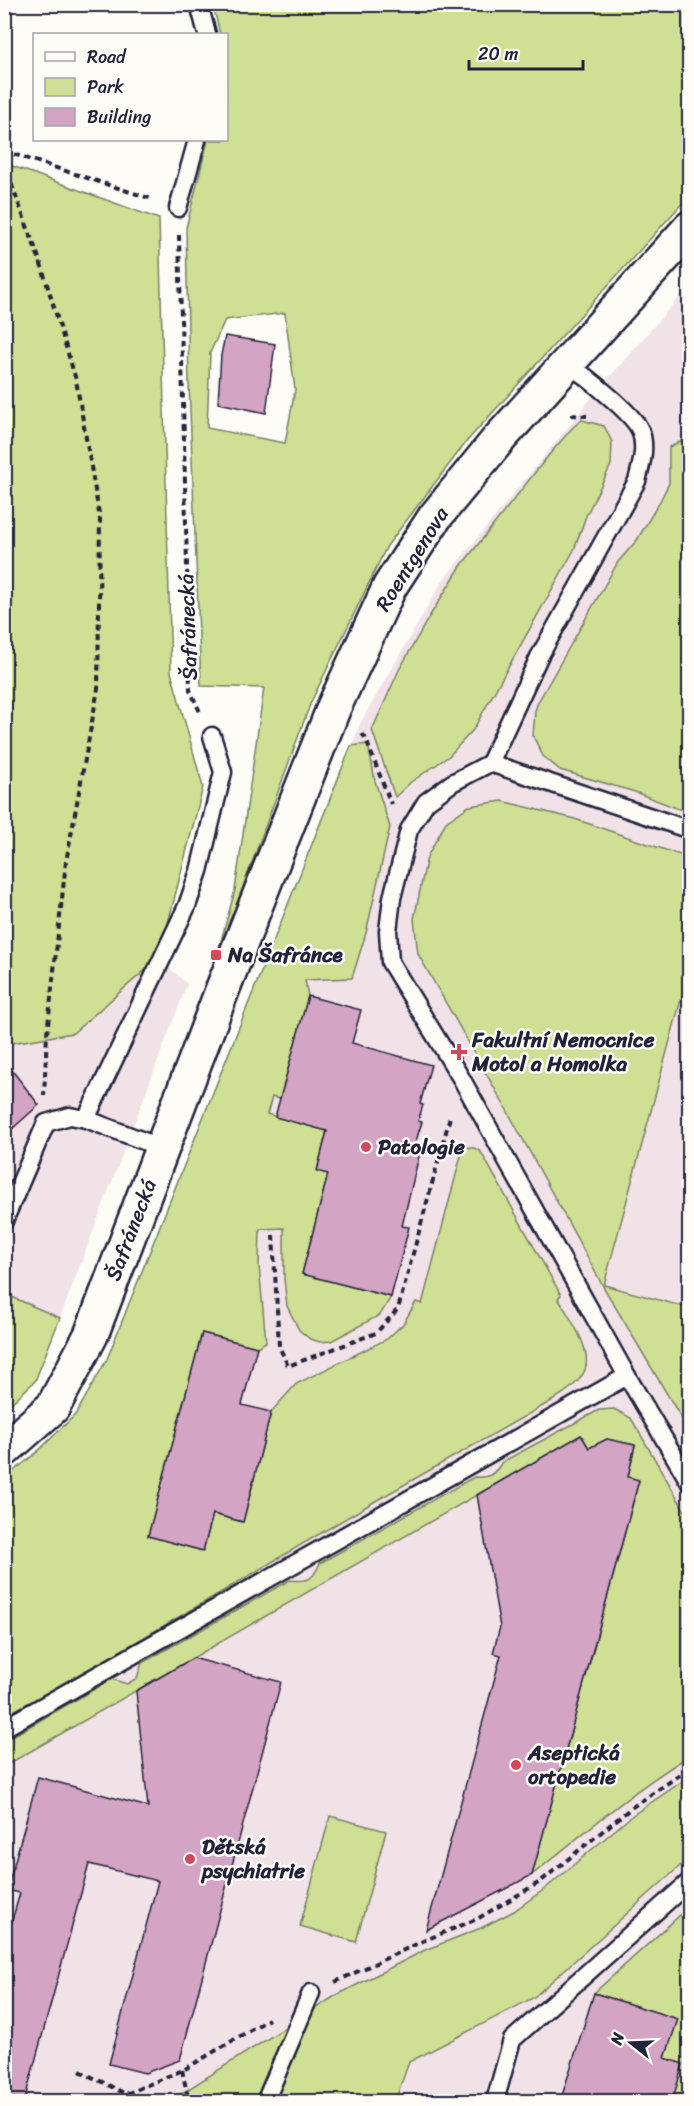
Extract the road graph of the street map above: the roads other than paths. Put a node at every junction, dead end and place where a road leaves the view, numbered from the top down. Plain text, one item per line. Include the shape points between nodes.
1 (199, 4) edge
2 (207, 33) edge
3 (197, 141) edge
4 (178, 208) road end
5 (690, 228) edge
6 (567, 363) junction
7 (212, 736) road end
8 (490, 764) junction
9 (690, 831) edge
10 (223, 988) joint
11 (86, 1119) junction
12 (162, 1148) junction
13 (4, 1221) edge
14 (627, 1376) junction
15 (4, 1450) edge
16 (690, 1483) edge
17 (4, 1728) edge
18 (690, 1881) edge
19 (311, 1993) road end
20 (495, 2101) edge
21 (265, 2102) edge

1 - 2 lane
3 - 4 lane
5 - 6 street, Roentgenova
6 - 8 lane via 631,417 640,430 641,465 637,481 539,657
6 - 10 street, Roentgenova via 435,517 390,586 334,706
7 - 11 lane via 223,772 199,871 187,906
8 - 9 lane
8 - 14 lane via 452,783 426,802 409,830 392,898 390,962 461,1078
10 - 12 street, Šafránecká
11 - 12 lane
11 - 13 lane via 70,1116 46,1123
12 - 15 street, Šafránecká via 91,1335 53,1407
14 - 16 lane
14 - 17 lane
18 - 20 lane via 512,2040
19 - 21 lane

